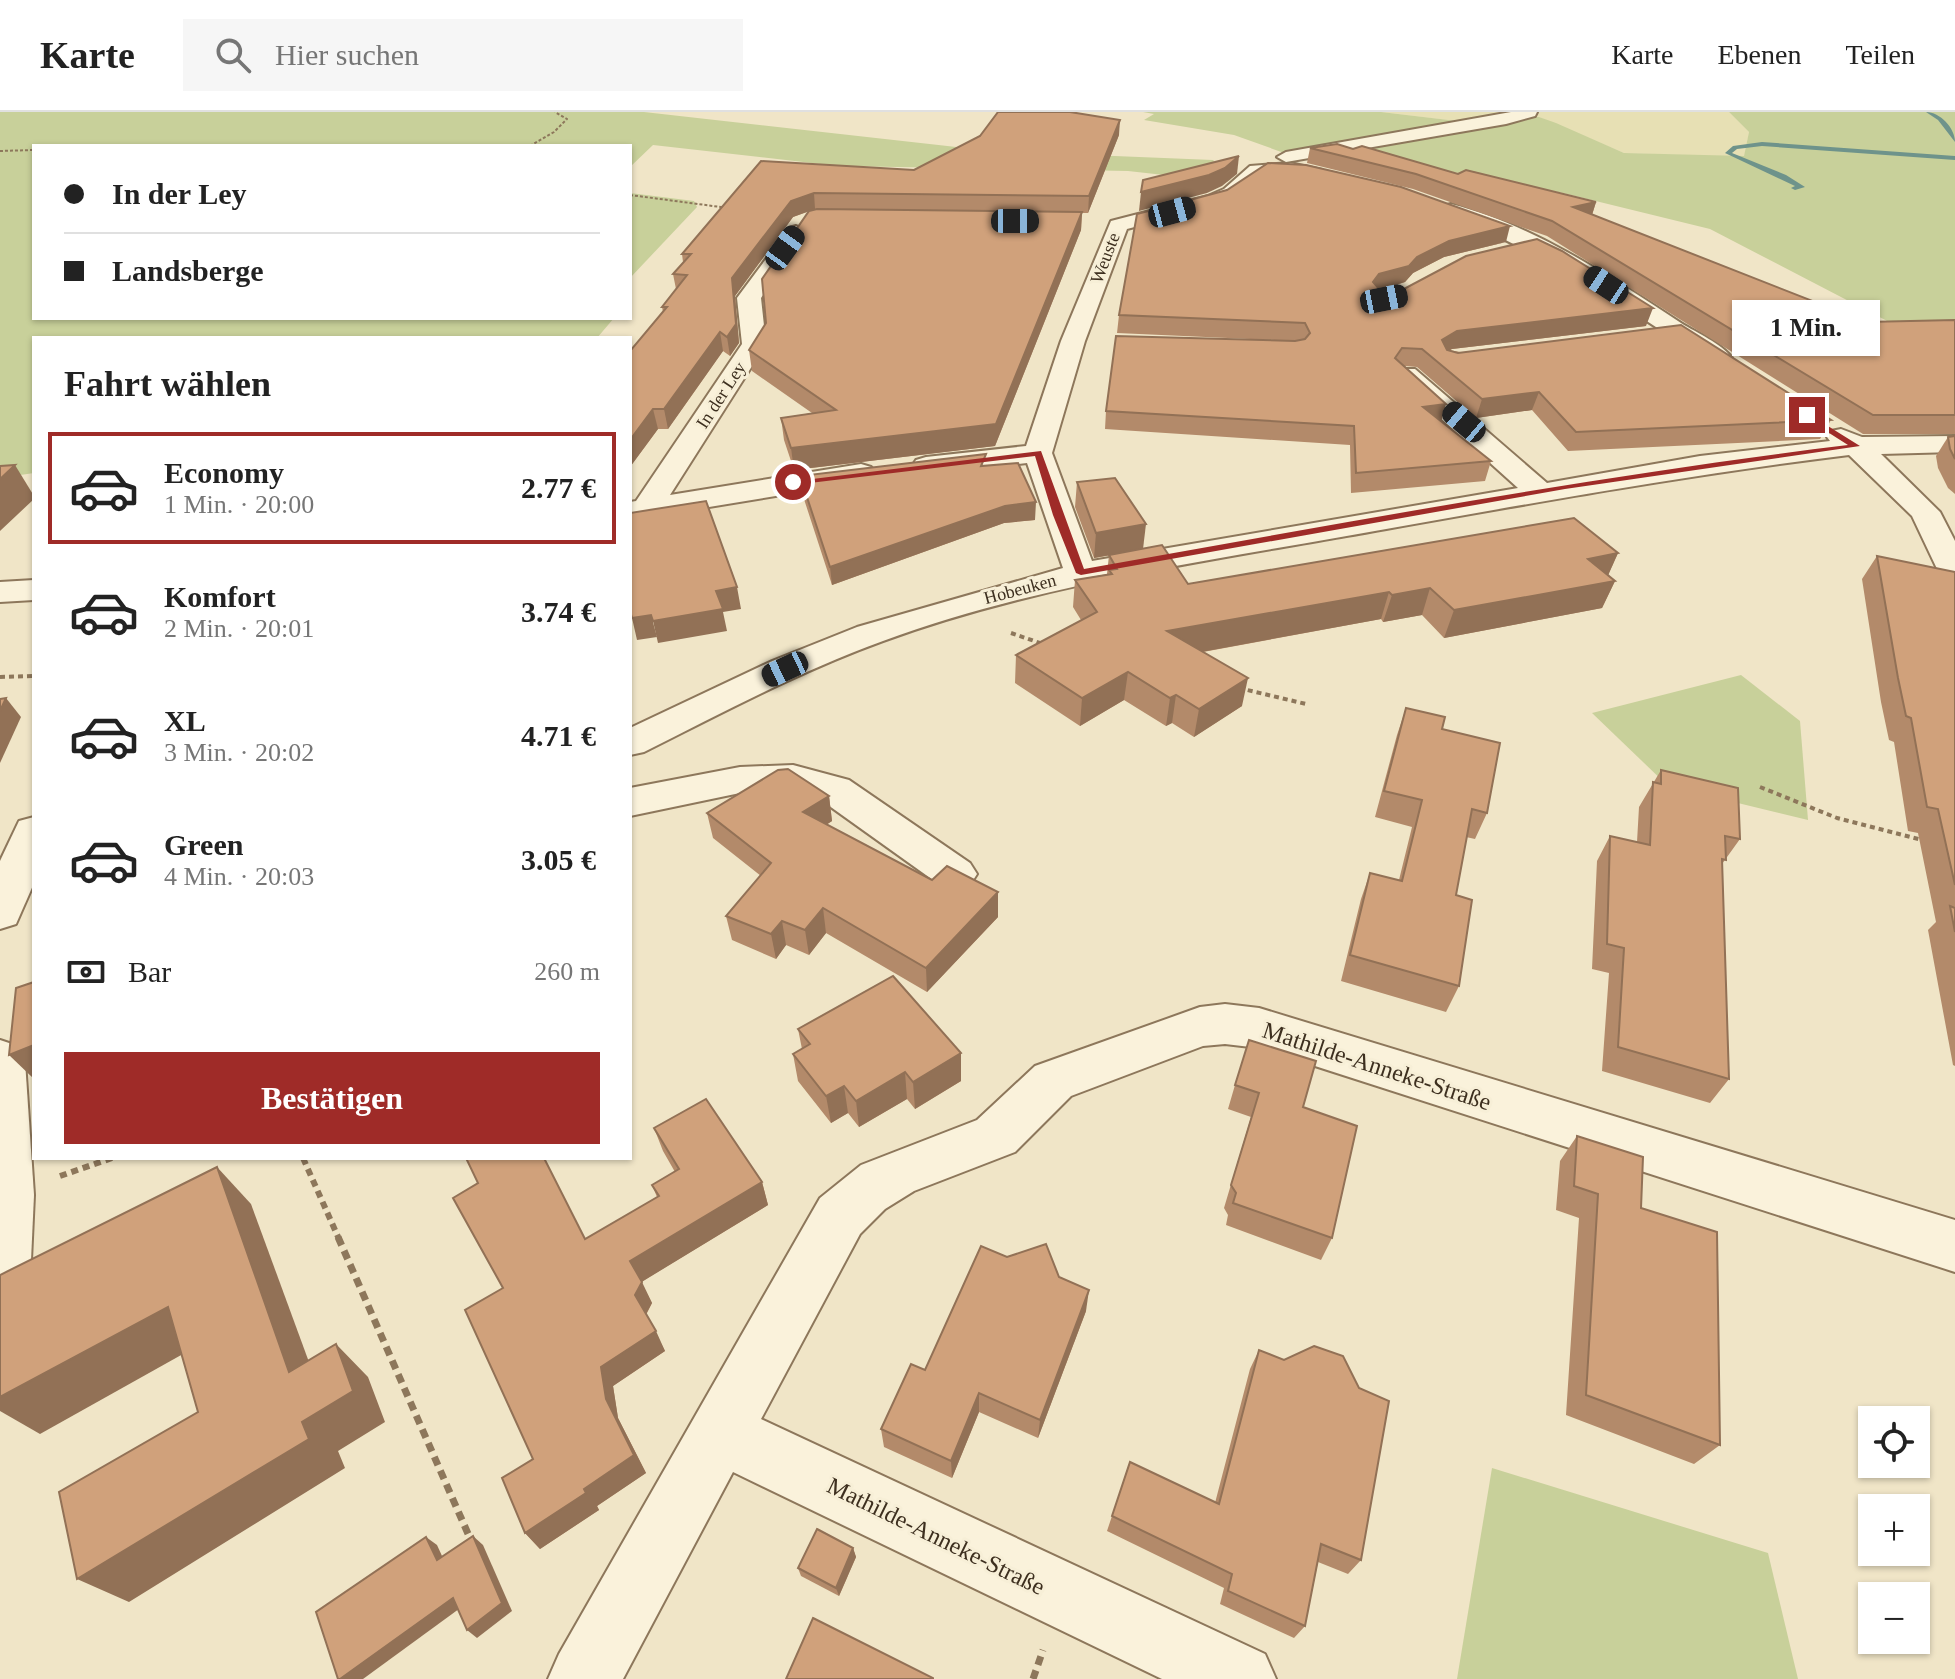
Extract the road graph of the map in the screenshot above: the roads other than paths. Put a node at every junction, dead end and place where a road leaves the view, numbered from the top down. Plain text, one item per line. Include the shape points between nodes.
1 (1529, 112) edge
2 (1271, 168) junction
3 (1332, 178) edge
4 (1430, 204) edge
5 (815, 218) edge
6 (1092, 222) dead end
7 (1118, 225) junction
8 (1537, 244) junction
9 (1501, 251) edge
10 (1680, 332) junction
11 (1649, 336) edge
12 (1073, 341) junction
13 (1104, 343) dead end
14 (1738, 370) edge
15 (1406, 374) edge
16 (1817, 421) edge
17 (1955, 444) edge
18 (1856, 446) junction
19 (1038, 453) junction
20 (1539, 491) junction
21 (639, 508) edge
22 (1081, 573) junction
23 (1955, 573) edge
24 (32, 590) edge
25 (0, 592) edge
26 (632, 742) edge
27 (632, 802) edge
28 (32, 837) edge
29 (955, 874) edge
30 (9, 902) edge
31 (0, 1061) edge
32 (1955, 1246) edge
33 (0, 1304) edge
34 (720, 1433) junction
35 (584, 1679) edge
36 (1240, 1679) edge

1 - 2 street, Weuste via 1287,156 1269,163
2 - 3 street
2 - 7 street, Weuste via 1257,170 1215,200
4 - 8 street
5 - 21 street, In der Ley via 802,223 749,298 754,344
6 - 7 street
7 - 12 street, Weuste
8 - 9 street
8 - 10 street
10 - 11 street
10 - 14 street
12 - 13 street
12 - 19 street, Weuste
15 - 20 street
16 - 18 street
17 - 18 street, Hobeuken
18 - 20 street, Hobeuken
18 - 23 street via 1925,512
19 - 21 street, In der Ley via 822,477
19 - 22 street
20 - 22 street, Hobeuken
22 - 26 street, Hobeuken via 869,634
24 - 25 street
27 - 29 street via 740,780 793,778 835,790
28 - 30 street
31 - 33 street via 7,1195
32 - 34 street, Mathilde-Anneke-Straße via 1259,1028 1200,1027 1053,1081 994,1138 880,1180 857,1195 840,1216
34 - 35 street, Mathilde-Anneke-Straße
34 - 36 street, Mathilde-Anneke-Straße

